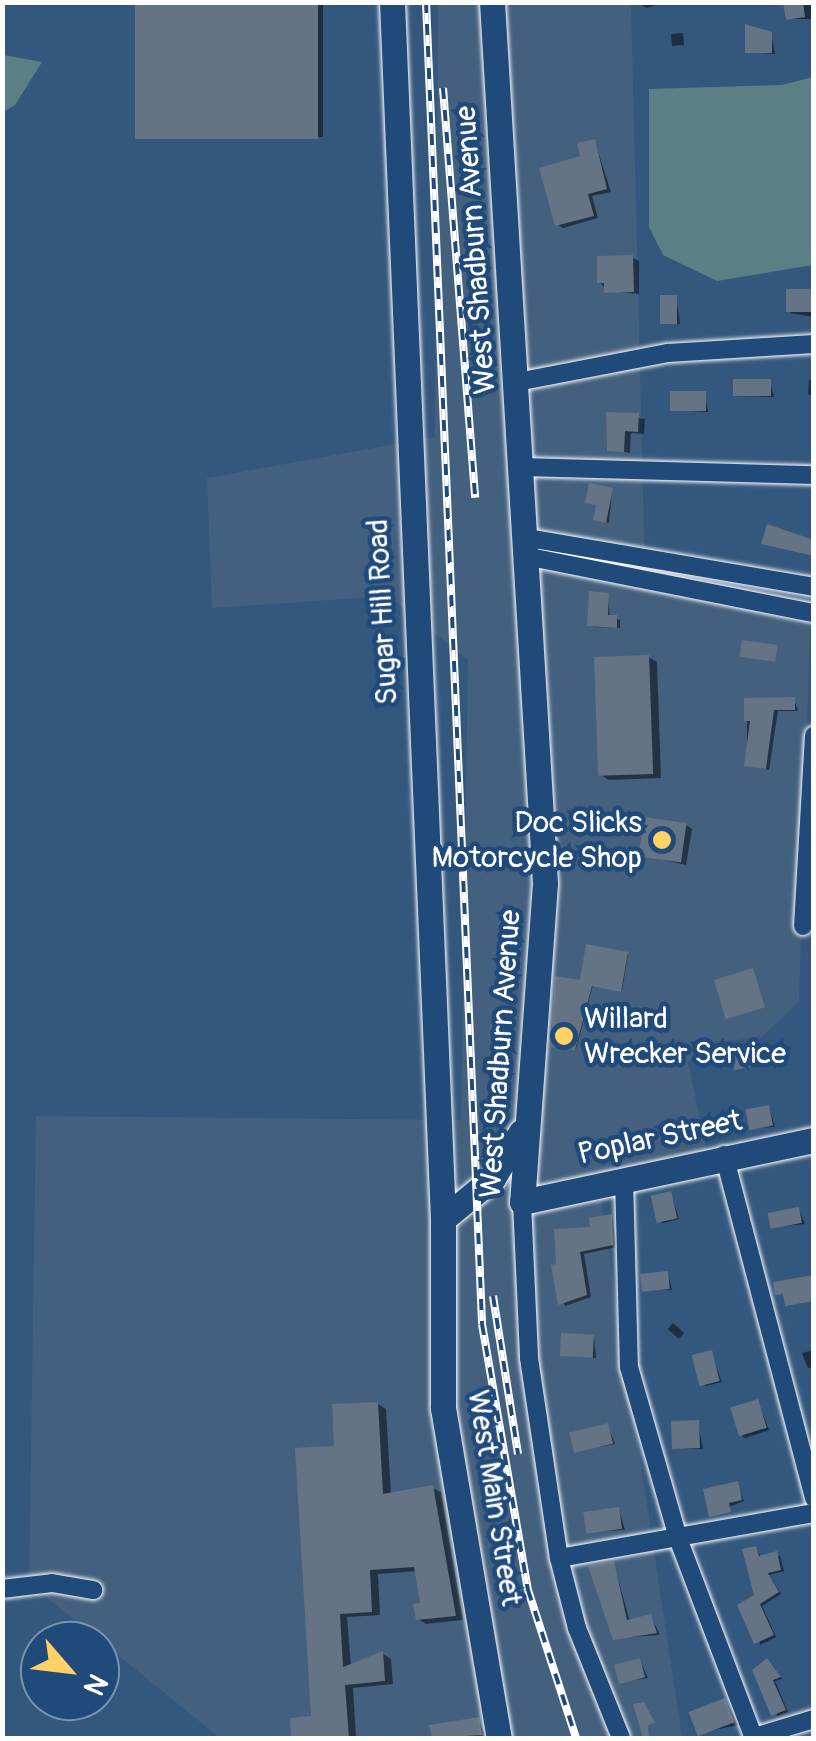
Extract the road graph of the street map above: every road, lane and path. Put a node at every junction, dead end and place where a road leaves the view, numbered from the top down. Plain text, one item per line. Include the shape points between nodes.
1 (392, 2) edge
2 (492, 2) edge
3 (814, 344) edge
4 (517, 382) junction
5 (524, 467) junction
6 (814, 475) edge
7 (529, 547) junction
8 (814, 587) edge
9 (814, 613) edge
10 (814, 735) edge
11 (803, 926) dead end
12 (525, 1120) junction
13 (814, 1140) edge
14 (724, 1156) junction
15 (624, 1178) junction
16 (522, 1202) junction
17 (443, 1220) junction
18 (814, 1498) edge
19 (814, 1514) edge
20 (679, 1541) junction
21 (558, 1558) junction
22 (2, 1590) edge
23 (93, 1590) dead end
24 (814, 1720) edge
25 (500, 1738) edge
26 (621, 1738) edge
27 (754, 1738) edge

1 - 17 street, Sugar Hill Road
2 - 4 street, West Shadburn Avenue
3 - 4 street via 648,355
4 - 5 street, West Shadburn Avenue
5 - 6 street
5 - 7 street, West Shadburn Avenue
7 - 8 street
7 - 9 street
7 - 12 street, West Shadburn Avenue via 545,884
10 - 11 street
12 - 16 street, West Shadburn Avenue
12 - 17 street via 512,1155
13 - 14 street, Poplar Street
14 - 15 street, Poplar Street
14 - 18 street
15 - 16 street, Poplar Street
15 - 20 street via 630,1368
16 - 21 street, West Shadburn Avenue via 529,1358
17 - 25 street, West Main Street via 444,1422
19 - 20 street
20 - 21 street
20 - 27 street
21 - 26 street, West Shadburn Avenue via 577,1628
22 - 23 street via 52,1583
24 - 27 street

